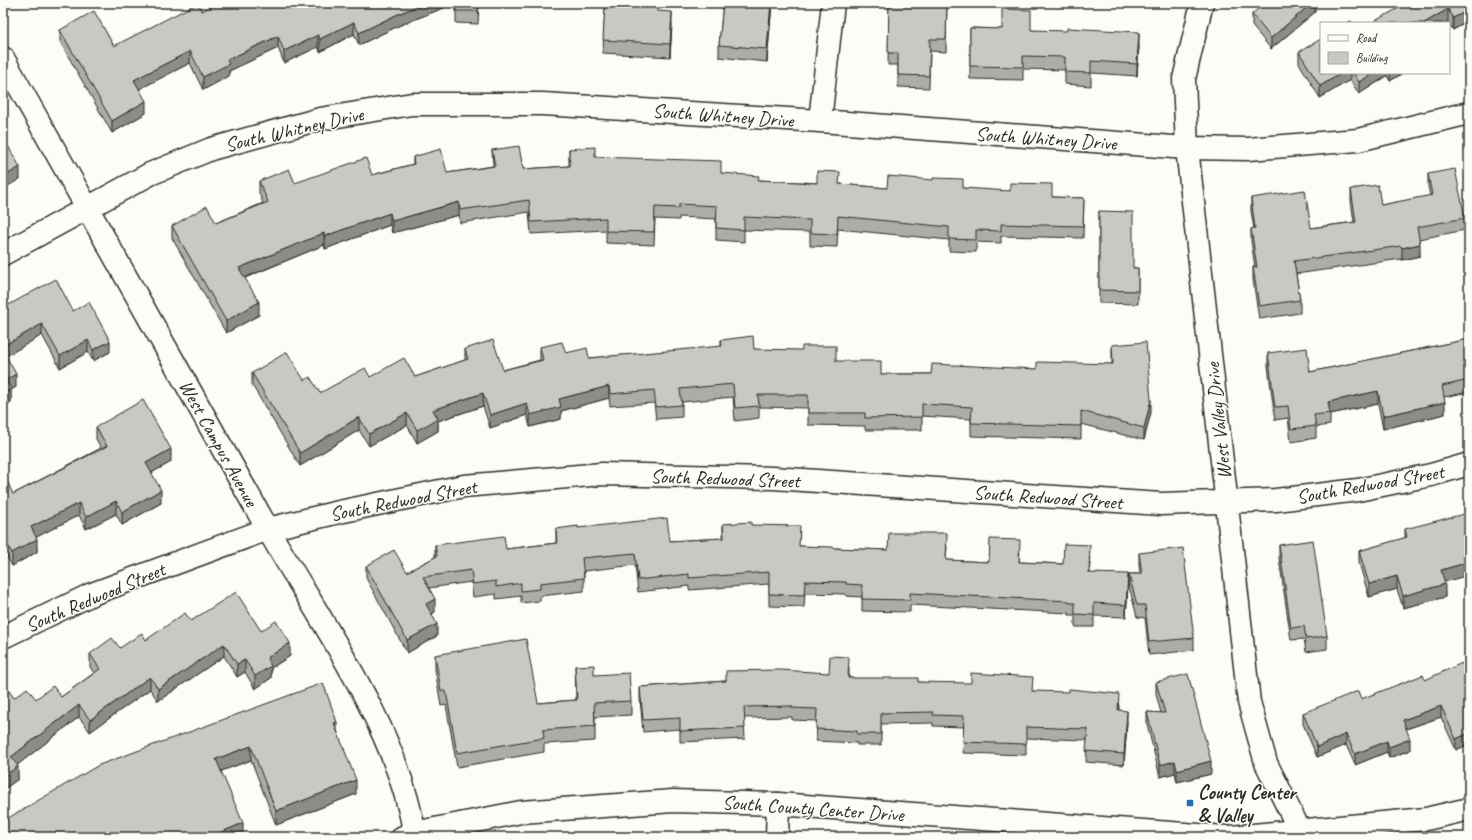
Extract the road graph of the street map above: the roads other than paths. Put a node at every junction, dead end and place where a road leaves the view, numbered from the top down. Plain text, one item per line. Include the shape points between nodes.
1 (833, 3) edge
2 (1202, 3) edge
3 (3, 58) edge
4 (1469, 112) edge
5 (820, 121) junction
6 (1187, 148) junction
7 (87, 207) junction
8 (3, 254) edge
9 (1469, 464) edge
10 (1226, 501) junction
11 (268, 529) junction
12 (3, 637) edge
13 (778, 804) junction
14 (1469, 809) edge
15 (1075, 832) edge
16 (1302, 834) edge
17 (411, 836) edge
18 (777, 837) edge
19 (1226, 837) edge
20 (1230, 837) edge

1 - 5 street
2 - 6 street, West Valley Drive via 1184,79
3 - 7 street, West Campus Avenue
4 - 6 street, South Whitney Drive via 1358,140 1248,149
5 - 6 street, South Whitney Drive
5 - 7 street, South Whitney Drive via 543,104 412,104 320,119 210,149 150,174
6 - 10 street, West Valley Drive
7 - 8 street, South Whitney Drive
7 - 11 street, West Campus Avenue
9 - 10 street, South Redwood Street via 1431,475 1358,490 1276,500
10 - 11 street, South Redwood Street via 1161,504 773,478 602,474 464,486
10 - 16 street, West Valley Drive via 1249,702 1266,763
11 - 12 street, South Redwood Street via 92,594
11 - 17 street, West Campus Avenue via 366,697 392,756 408,806
13 - 15 street, South County Center Drive
13 - 17 street, South County Center Drive via 673,801 521,812
13 - 18 street
14 - 16 street via 1426,819
15 - 19 street, South County Center Drive
16 - 20 street

